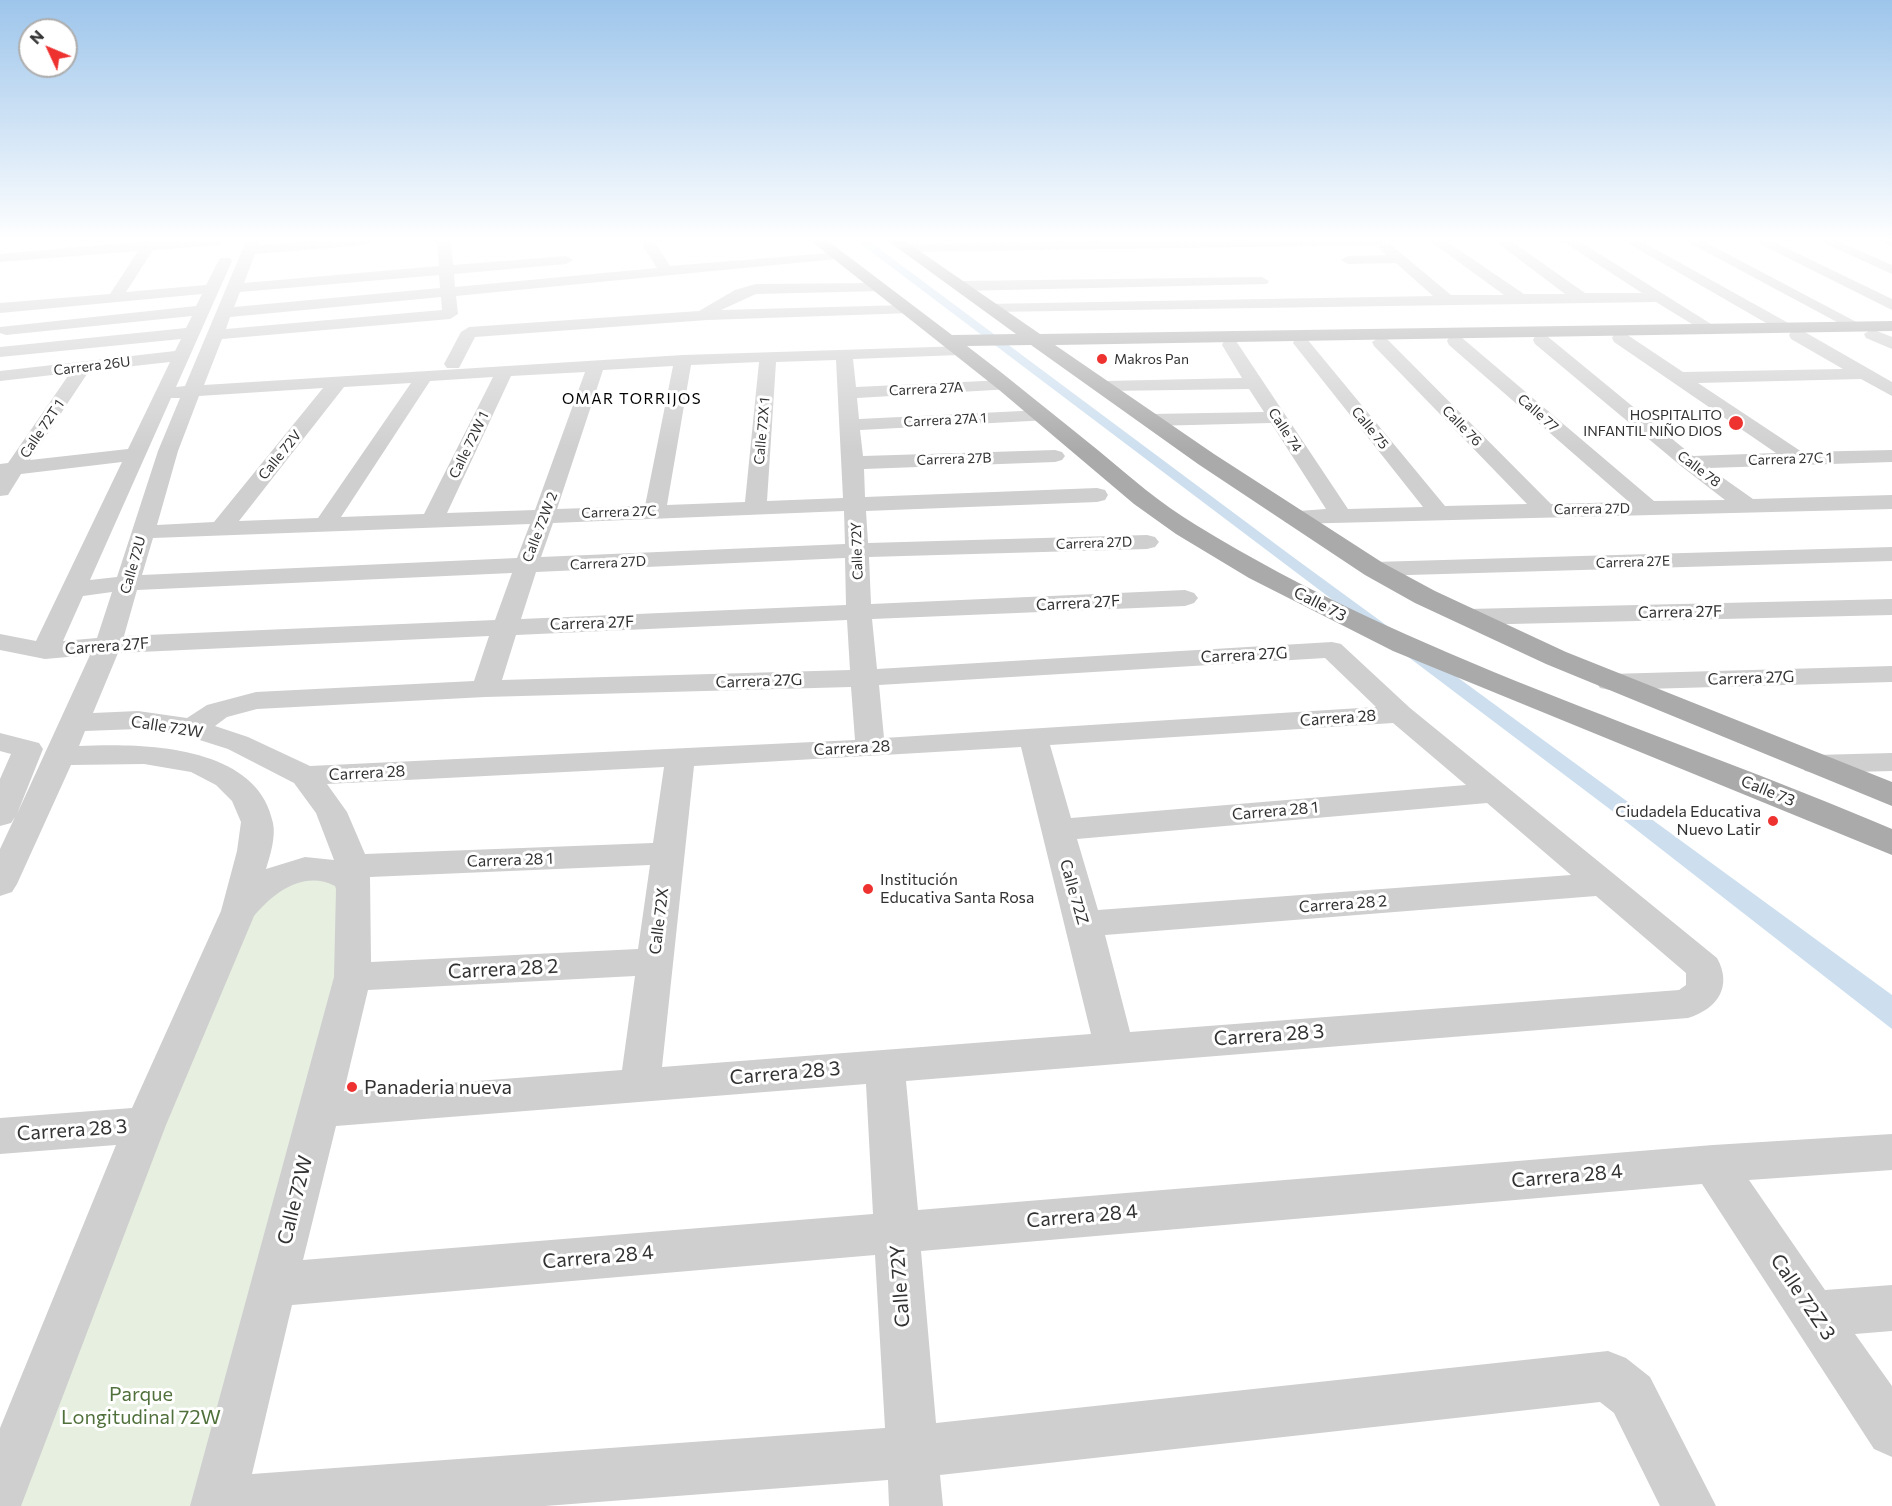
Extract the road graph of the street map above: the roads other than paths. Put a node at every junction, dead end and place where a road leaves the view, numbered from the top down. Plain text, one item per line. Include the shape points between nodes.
1 (22, 311) edge
2 (191, 311) edge
3 (201, 311) edge
4 (252, 311) edge
5 (450, 311) edge
6 (616, 311) edge
7 (704, 311) edge
8 (711, 311) edge
9 (831, 311) edge
10 (908, 311) edge
11 (997, 311) edge
12 (1351, 311) edge
13 (1684, 311) edge
14 (1755, 311) edge
15 (1828, 311) edge
16 (789, 312) junction
17 (224, 314) joint
18 (706, 314) junction
19 (620, 322) junction
20 (1892, 326) edge
21 (1711, 328) junction
22 (1864, 330) junction
23 (193, 332) junction
24 (1792, 332) junction
25 (3, 334) edge
26 (1892, 334) edge
27 (214, 335) junction
28 (646, 337) junction
29 (1377, 338) junction
30 (1620, 338) junction
31 (1541, 340) junction
32 (1455, 341) junction
33 (1044, 343) junction
34 (1300, 344) junction
35 (1892, 344) edge
36 (798, 345) junction
37 (966, 345) junction
38 (1230, 345) junction
39 (0, 352) edge
40 (843, 354) junction
41 (183, 355) junction
42 (768, 356) junction
43 (683, 360) junction
44 (453, 364) junction
45 (596, 365) junction
46 (83, 367) junction
47 (505, 371) junction
48 (1864, 374) junction
49 (0, 376) edge
50 (425, 376) junction
51 (1677, 378) junction
52 (339, 381) junction
53 (1254, 383) junction
54 (195, 385) junction
55 (1005, 385) junction
56 (1105, 386) junction
57 (168, 387) junction
58 (1892, 390) edge
59 (846, 393) junction
60 (1042, 416) junction
61 (1276, 417) junction
62 (1151, 420) junction
63 (848, 425) junction
64 (135, 454) junction
65 (1055, 456) dead end
66 (1892, 456) edge
67 (1796, 459) junction
68 (1688, 462) junction
69 (853, 463) junction
70 (7, 470) edge
71 (0, 490) edge
72 (1097, 495) dead end
73 (1890, 503) edge
74 (855, 504) junction
75 (1747, 505) junction
76 (756, 506) junction
77 (1649, 508) junction
78 (655, 510) junction
79 (1545, 510) junction
80 (1439, 513) junction
81 (546, 515) junction
82 (1341, 515) junction
83 (1293, 517) junction
84 (433, 519) junction
85 (326, 523) junction
86 (221, 529) junction
87 (142, 532) junction
88 (1147, 542) dead end
89 (858, 550) junction
90 (1892, 554) edge
91 (524, 567) junction
92 (1374, 569) junction
93 (128, 583) junction
94 (71, 590) junction
95 (1185, 598) dead end
96 (1892, 608) edge
97 (859, 612) junction
98 (1468, 617) junction
99 (504, 627) junction
100 (0, 642) edge
101 (108, 645) junction
102 (1332, 650) joint
103 (45, 651) junction
104 (1892, 674) edge
105 (865, 678) junction
106 (1610, 682) junction
107 (485, 689) junction
108 (1400, 714) junction
109 (72, 723) junction
110 (192, 728) junction
111 (1033, 737) junction
112 (14, 745) edge
113 (870, 748) junction
114 (60, 756) junction
115 (680, 757) junction
116 (1892, 762) edge
117 (1816, 764) junction
118 (304, 776) junction
119 (1494, 793) junction
120 (1892, 795) edge
121 (10, 810) edge
122 (1056, 830) junction
123 (1892, 843) edge
124 (667, 854) junction
125 (353, 879) junction
126 (0, 884) edge
127 (1602, 884) junction
128 (239, 911) junction
129 (1084, 924) junction
130 (654, 962) junction
131 (352, 976) junction
132 (1114, 1047) junction
133 (885, 1065) junction
134 (640, 1085) junction
135 (318, 1110) junction
136 (145, 1125) junction
137 (0, 1136) edge
138 (1892, 1152) edge
139 (1713, 1164) junction
140 (896, 1232) junction
141 (273, 1286) junction
142 (1892, 1308) edge
143 (1814, 1314) junction
144 (1892, 1431) edge
145 (912, 1452) junction
146 (0, 1493) edge
147 (217, 1505) edge
148 (916, 1506) edge
149 (1689, 1506) edge

1 - 25 street
2 - 25 street
3 - 23 street
4 - 17 street
5 - 27 street
6 - 19 street
7 - 18 street
8 - 18 street
9 - 16 street
10 - 37 main road, Calle 73
11 - 33 main road
12 - 29 street, Calle 76
13 - 21 street
14 - 24 street
15 - 22 street
16 - 18 street
16 - 36 street
17 - 27 street, Calle 72U
18 - 28 street
19 - 28 street
19 - 44 street via 469,332
20 - 22 main road
21 - 24 main road
21 - 29 main road
22 - 24 main road
22 - 26 main road
22 - 35 street
23 - 39 street
23 - 41 street
24 - 30 main road
24 - 48 street
27 - 54 street, Calle 72U
28 - 36 street
28 - 44 street
29 - 32 main road
29 - 33 main road
29 - 34 main road
29 - 79 street, Calle 76
30 - 31 main road
30 - 51 street
31 - 32 main road
31 - 68 street, Calle 78
32 - 77 street, Calle 77
33 - 37 main road
33 - 38 main road
33 - 56 main road
34 - 38 main road
34 - 80 street, Calle 75
36 - 37 street
37 - 40 street
37 - 55 main road, Calle 73
38 - 53 street, Calle 74
40 - 42 street
40 - 59 street, Calle 72Y
41 - 46 street, Carrera 26U
41 - 57 street
42 - 43 street
42 - 76 street, Calle 72X 1
43 - 45 street
43 - 78 street
44 - 54 street
45 - 47 street
45 - 81 street, Calle 72W 2
46 - 49 street, Carrera 26U
46 - 70 street, Calle 72T 1
47 - 50 street
47 - 84 street, Calle 72W 1
48 - 51 street
48 - 58 street
50 - 52 street
50 - 85 street
51 - 67 street
52 - 54 street
52 - 86 street, Calle 72V
53 - 56 street
53 - 61 street, Calle 74
54 - 57 street
54 - 87 street, Calle 72U via 168,451
55 - 59 street, Carrera 27A
55 - 60 main road, Calle 73
56 - 62 main road
57 - 64 street
59 - 63 street, Calle 72Y
60 - 63 street, Carrera 27A 1
60 - 123 main road, Calle 73 via 1165,515 1287,587 1403,645
61 - 62 street
61 - 82 street, Calle 74
62 - 83 main road
63 - 69 street, Calle 72Y
64 - 70 street
64 - 94 street
65 - 69 street, Carrera 27B
66 - 67 street, Carrera 27C 1
67 - 68 street, Carrera 27C 1
68 - 75 street, Calle 78
69 - 74 street, Calle 72Y
70 - 71 street, Calle 72T 1
72 - 74 street, Carrera 27C
73 - 75 street, Carrera 27D
74 - 76 street, Carrera 27C
74 - 89 street, Calle 72Y
75 - 77 street, Carrera 27D
76 - 78 street, Carrera 27C
77 - 79 street, Carrera 27D
78 - 81 street, Carrera 27C
79 - 80 street, Carrera 27D
80 - 82 street, Carrera 27D
81 - 84 street, Carrera 27C
81 - 91 street, Calle 72W 2
82 - 83 street, Carrera 27D
83 - 92 main road
84 - 85 street, Carrera 27C
85 - 86 street, Carrera 27C
86 - 87 street, Carrera 27C
87 - 93 street, Calle 72U
88 - 89 street, Carrera 27D
89 - 91 street, Carrera 27D
89 - 97 street, Calle 72Y
90 - 92 street, Carrera 27E
91 - 93 street, Carrera 27D
91 - 99 street, Calle 72W 2
92 - 98 main road
93 - 94 street, Carrera 27D
93 - 101 street, Calle 72U
94 - 103 street
95 - 97 street, Carrera 27F
96 - 98 street, Carrera 27F
97 - 99 street, Carrera 27F
97 - 105 street, Calle 72Y
98 - 106 main road
99 - 101 street, Carrera 27F
99 - 107 street, Calle 72W 2
100 - 103 street, Carrera 27F
101 - 103 street, Carrera 27F
101 - 109 street, Calle 72U
102 - 105 street, Carrera 27G
102 - 108 street, Carrera 28 3
104 - 106 street, Carrera 27G
105 - 107 street, Carrera 27G
105 - 113 street, Calle 72Y
106 - 117 main road
107 - 110 street, Carrera 27G via 256,701 217,711
108 - 111 street, Carrera 28
108 - 119 street, Carrera 28 3
109 - 110 street, Calle 72W via 138,720
109 - 114 street, Calle 72U
110 - 118 street, Calle 72W via 238,743
111 - 113 street, Carrera 28
111 - 122 street, Calle 72Z
112 - 121 street
113 - 115 street, Carrera 28
114 - 121 street, Calle 72U
114 - 128 street, Calle 72W via 148,755 189,760 220,774 245,794 258,823
115 - 118 street, Carrera 28
115 - 124 street, Calle 72X
116 - 117 street
117 - 120 main road
118 - 125 street, Calle 72W via 331,812
119 - 122 street, Carrera 28 1
119 - 127 street, Carrera 28 3
121 - 126 street, Calle 72U
122 - 129 street, Calle 72Z
124 - 125 street, Carrera 28 1
124 - 130 street, Calle 72X
125 - 128 street, Calle 72W via 337,870 292,871 259,888
125 - 131 street, Calle 72W
127 - 129 street, Carrera 28 2
127 - 132 street, Carrera 28 3 via 1704,968 1705,991 1688,1004
128 - 136 street, Calle 72W
129 - 132 street, Calle 72Z
130 - 131 street, Carrera 28 2
130 - 134 street, Calle 72X
131 - 135 street, Calle 72W
132 - 133 street, Carrera 28 3
133 - 134 street, Carrera 28 3
133 - 140 street, Calle 72Y
134 - 135 street, Carrera 28 3
135 - 141 street, Calle 72W
136 - 137 street, Carrera 28 3
136 - 146 street, Calle 72W
138 - 139 street, Carrera 28 4
139 - 140 street, Carrera 28 4
139 - 143 street, Calle 72Z 3
140 - 141 street, Carrera 28 4
140 - 145 street, Calle 72Y
141 - 147 street, Calle 72W
142 - 143 street
143 - 144 street, Calle 72Z 3
145 - 147 street
145 - 148 street, Calle 72Y
145 - 149 street via 1608,1376 1632,1395

